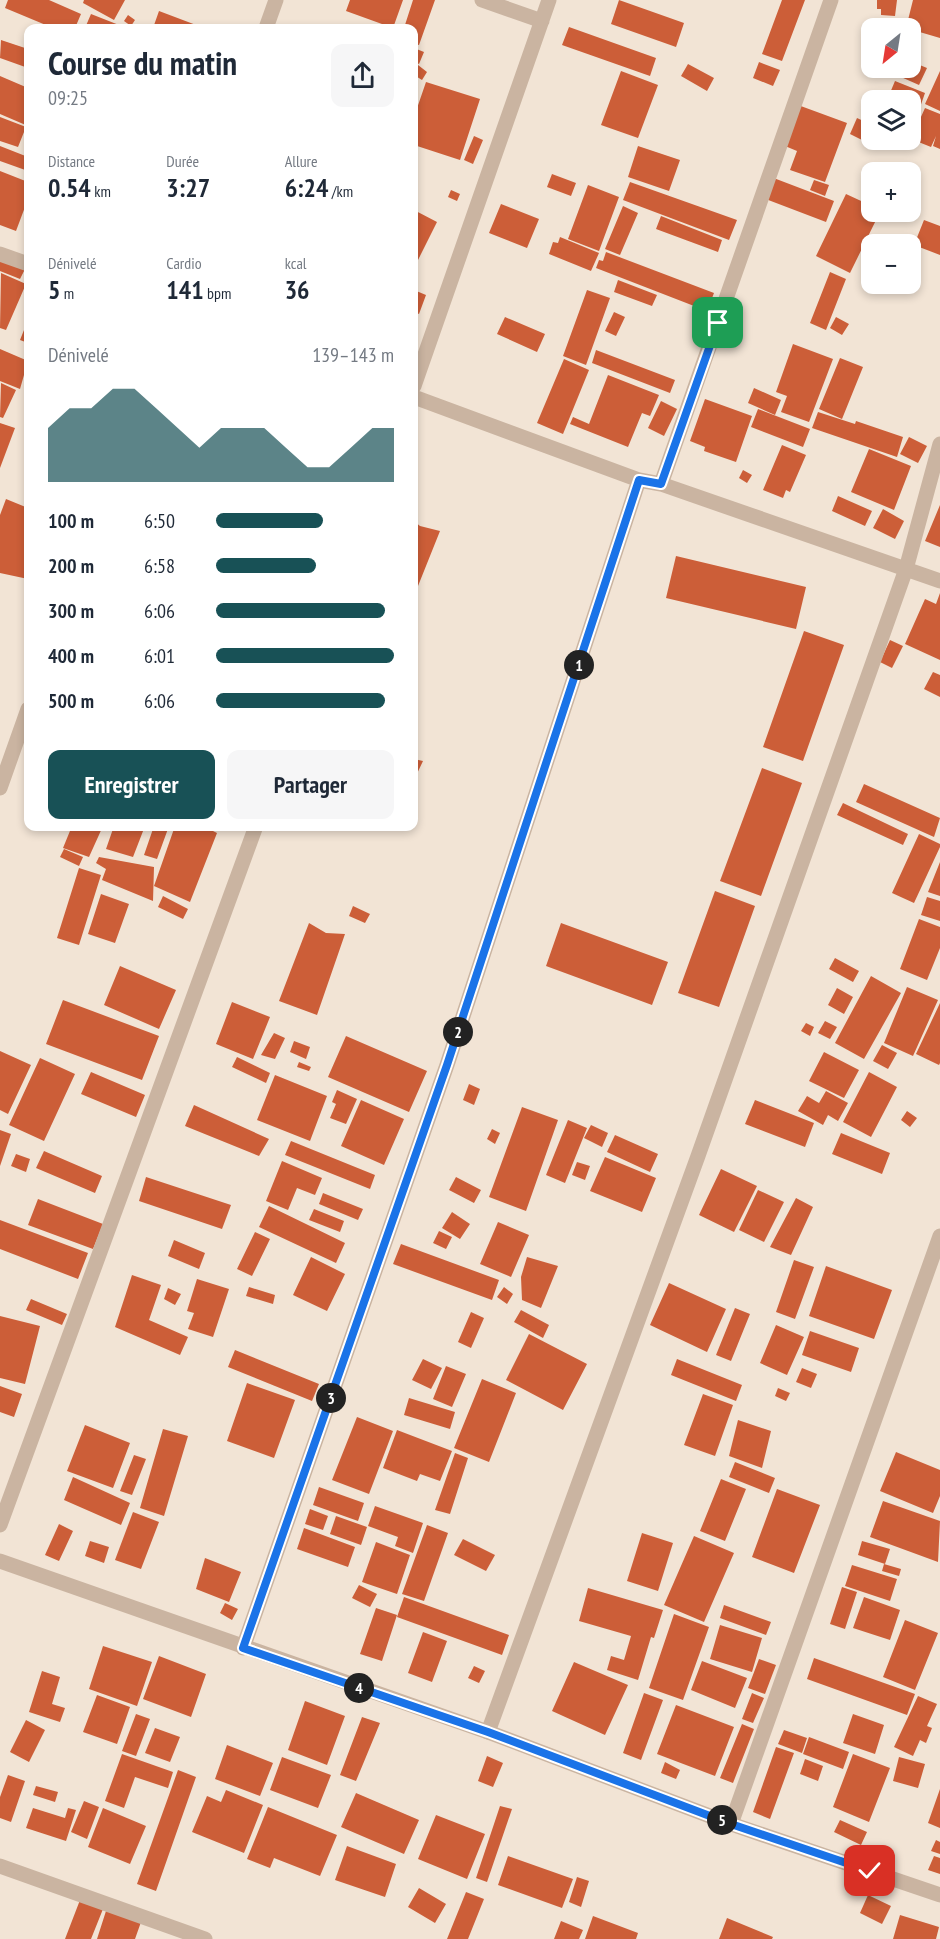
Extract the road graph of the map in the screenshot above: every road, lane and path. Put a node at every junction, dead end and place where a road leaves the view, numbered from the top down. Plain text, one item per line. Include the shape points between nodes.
1 (276, 0) edge
2 (482, 0) edge
3 (549, 0) edge
4 (831, 0) edge
5 (542, 21) junction
6 (267, 24) edge
7 (0, 254) edge
8 (24, 263) edge
9 (418, 375) edge
10 (418, 399) edge
11 (940, 444) edge
12 (639, 480) junction
13 (661, 484) junction
14 (906, 569) junction
15 (940, 581) edge
16 (24, 720) edge
17 (0, 788) edge
18 (254, 831) edge
19 (940, 1236) edge
20 (0, 1525) edge
21 (0, 1562) edge
22 (243, 1648) junction
23 (488, 1732) junction
24 (731, 1824) junction
25 (0, 1866) edge
26 (940, 1895) edge
27 (205, 1939) edge

1 - 6 street
2 - 5 street
3 - 5 street
4 - 13 street
5 - 9 street
7 - 8 street
10 - 12 street
11 - 14 street
12 - 13 street
12 - 22 street via 447,1065
13 - 14 street
14 - 15 street
14 - 23 street
16 - 17 street
18 - 20 street
19 - 24 street
21 - 22 street
22 - 23 street
23 - 24 street
24 - 26 street
25 - 27 street

